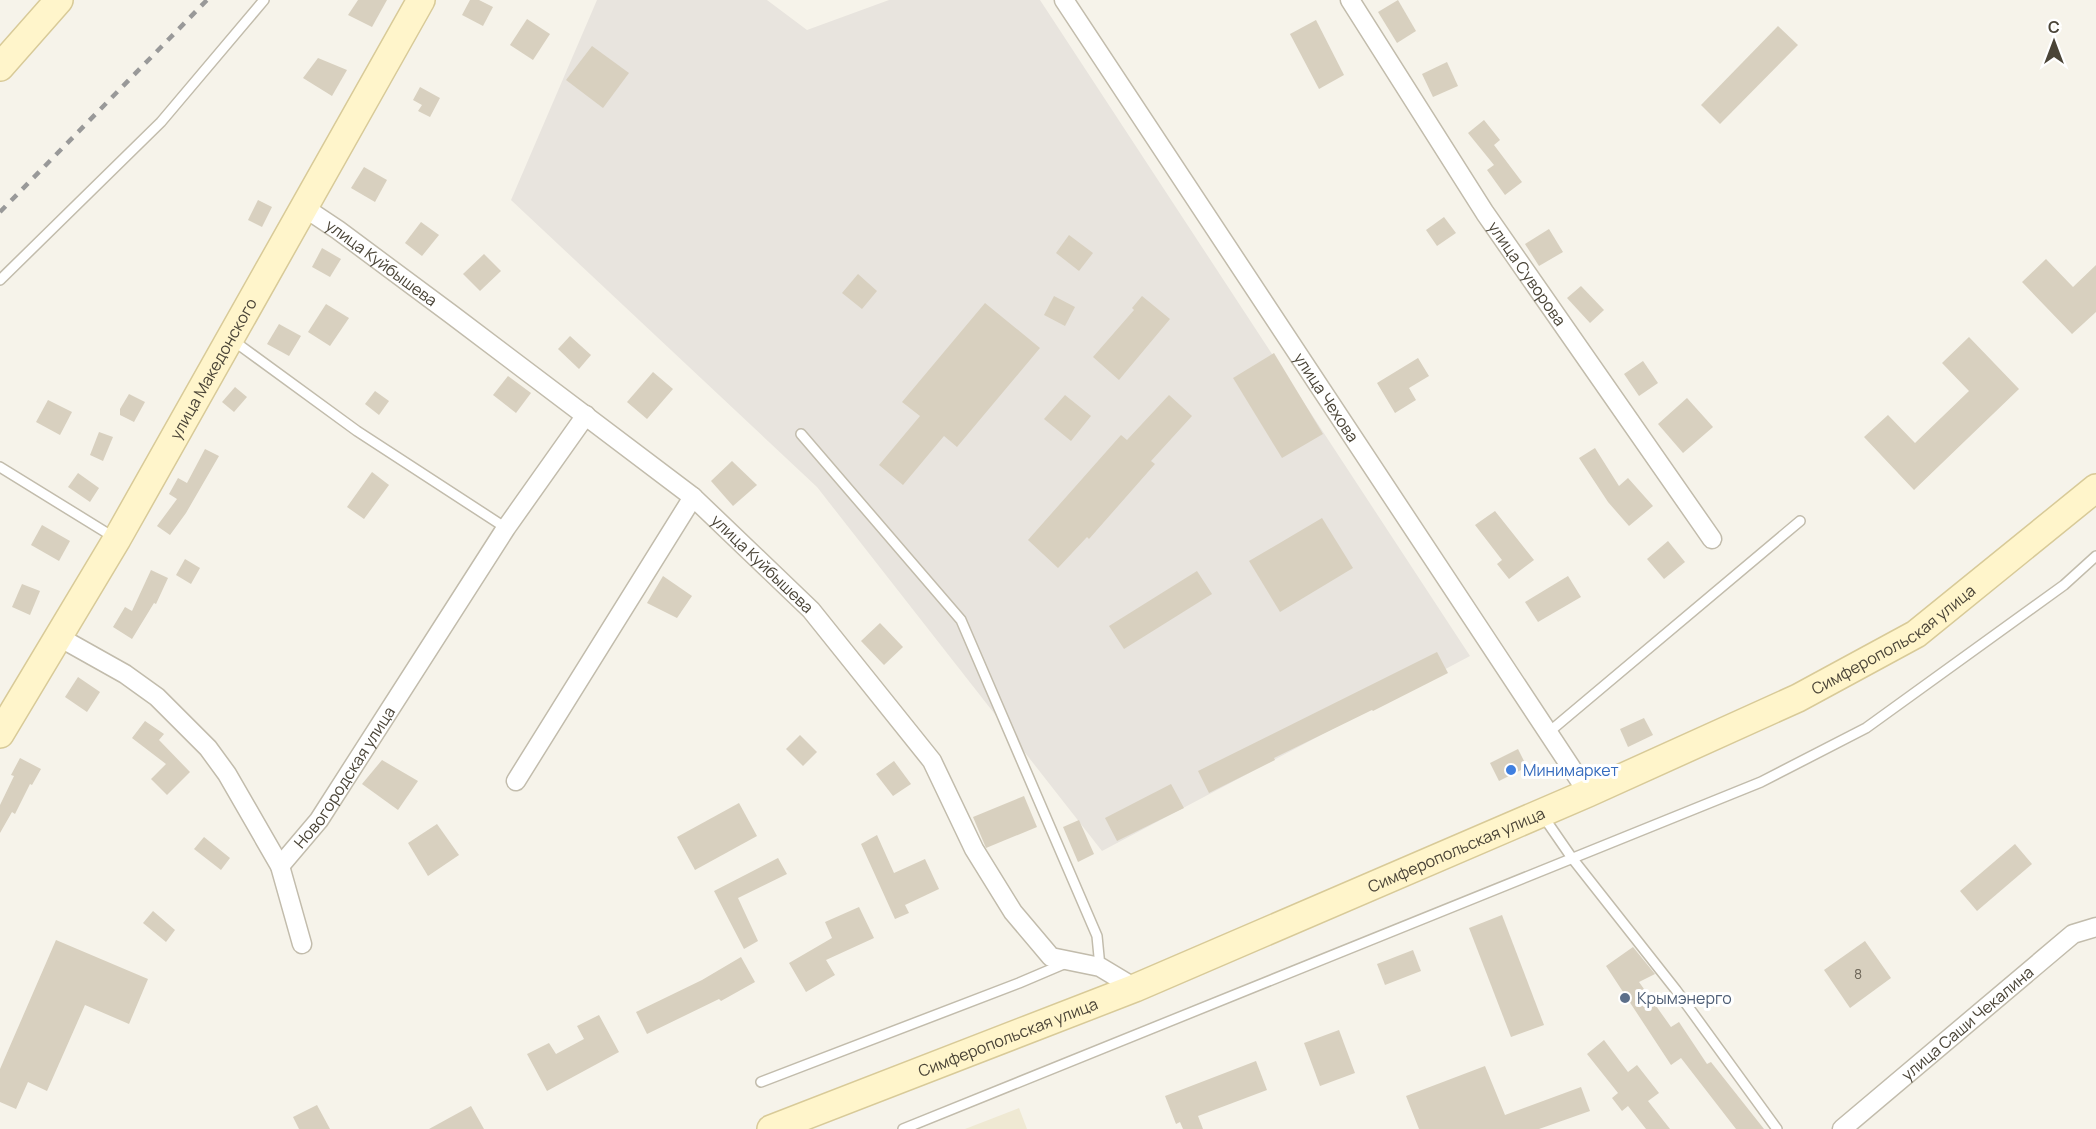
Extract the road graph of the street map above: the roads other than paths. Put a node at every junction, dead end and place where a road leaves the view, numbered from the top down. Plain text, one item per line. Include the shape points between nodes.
1 (59, 0) edge
2 (264, 0) edge
3 (421, 0) edge
4 (1064, 0) edge
5 (1350, 0) edge
6 (0, 67) edge
7 (305, 207) junction
8 (0, 280) edge
9 (229, 338) junction
10 (586, 415) junction
11 (801, 434) dead end
12 (0, 467) edge
13 (2096, 488) edge
14 (693, 497) junction
15 (1800, 521) dead end
16 (506, 528) junction
17 (117, 539) junction
18 (1712, 539) dead end
19 (2096, 556) edge
20 (59, 637) junction
21 (1549, 732) junction
22 (0, 734) edge
23 (516, 780) dead end
24 (1588, 793) junction
25 (1541, 813) junction
26 (1572, 858) junction
27 (280, 866) junction
28 (2096, 927) edge
29 (302, 944) dead end
30 (1071, 961) junction
31 (1100, 967) junction
32 (1135, 988) junction
33 (761, 1082) dead end
34 (771, 1129) edge
35 (903, 1129) edge
36 (1777, 1129) edge
37 (1842, 1129) edge

1 - 6 main road
2 - 8 lane via 161,122
3 - 7 main road, улица Македонского
4 - 21 street, улица Чехова
5 - 18 street, улица Суворова via 1485,213
7 - 9 main road, улица Македонского
7 - 10 street, улица Куйбышева
9 - 16 lane via 357,431
9 - 17 main road, улица Македонского
10 - 14 street, улица Куйбышева
10 - 16 street, Новогородская улица
11 - 31 lane via 961,620 1097,936
12 - 17 lane
13 - 24 main road, Симферопольская улица via 1916,634 1798,698
14 - 23 street
14 - 30 street, улица Куйбышева via 811,610 864,675 932,761 974,849 1013,912 1051,957
15 - 21 lane
16 - 27 street, Новогородская улица via 319,820
17 - 20 main road, улица Македонского
19 - 26 lane via 2064,585 1866,728 1761,783
20 - 22 main road, улица Македонского
20 - 27 street, Новогородская улица via 125,674 189,727 226,774
21 - 24 street, улица Чехова
24 - 25 main road, Симферопольская улица
25 - 26 lane
25 - 32 main road, Симферопольская улица
26 - 35 lane
26 - 36 lane via 1676,990
27 - 29 street
28 - 37 street, улица Саши Чекалина via 2073,934
30 - 31 street, улица Куйбышева
30 - 33 lane
31 - 32 street, улица Куйбышева
32 - 34 main road, Симферопольская улица

